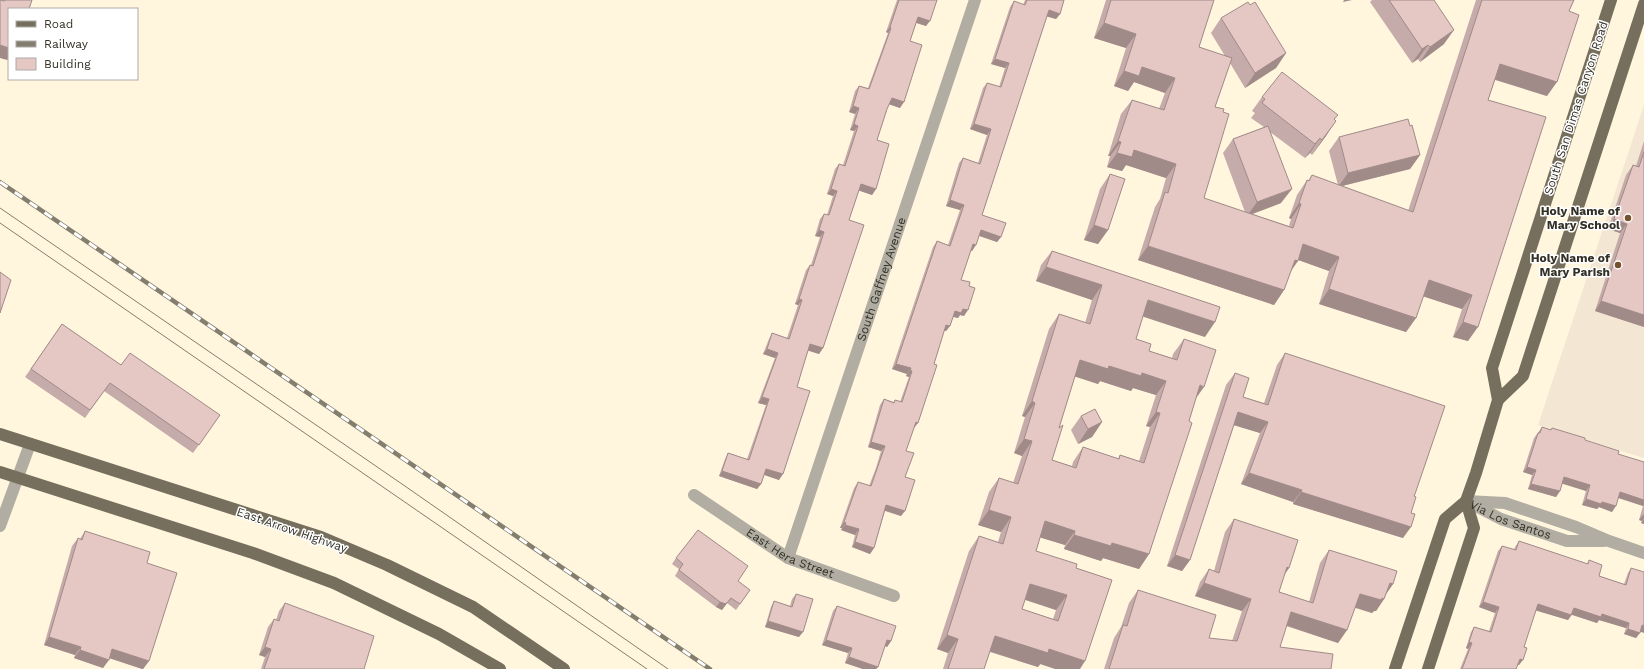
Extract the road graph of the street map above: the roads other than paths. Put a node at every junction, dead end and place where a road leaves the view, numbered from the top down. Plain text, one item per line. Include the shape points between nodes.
1 (975, 0) edge
2 (1611, 0) edge
3 (1644, 4) edge
4 (1498, 400) junction
5 (0, 434) edge
6 (30, 444) junction
7 (0, 472) edge
8 (18, 478) junction
9 (694, 495) dead end
10 (1466, 501) junction
11 (0, 526) edge
12 (1609, 541) junction
13 (1644, 553) edge
14 (788, 558) junction
15 (894, 596) dead end
16 (500, 669) edge
17 (564, 669) edge
18 (1395, 669) edge
19 (1428, 669) edge

1 - 14 street, South Gaffney Avenue
2 - 4 main road, South San Dimas Canyon Road via 1492,368
3 - 4 main road, South San Dimas Canyon Road via 1523,376
4 - 10 main road, South San Dimas Canyon Road
5 - 6 main road, East Arrow Highway
6 - 8 street
6 - 17 main road, East Arrow Highway via 336,544 387,565 473,607
7 - 8 main road
8 - 11 street
8 - 16 main road via 253,553 334,583 439,634
9 - 14 street, East Hera Street
10 - 12 street, Via Los Santos via 1505,503
10 - 12 street, Via Los Santos via 1501,519 1567,541
10 - 18 main road via 1445,519
10 - 19 main road via 1474,528
12 - 13 street, Via Los Santos
14 - 15 street, East Hera Street

